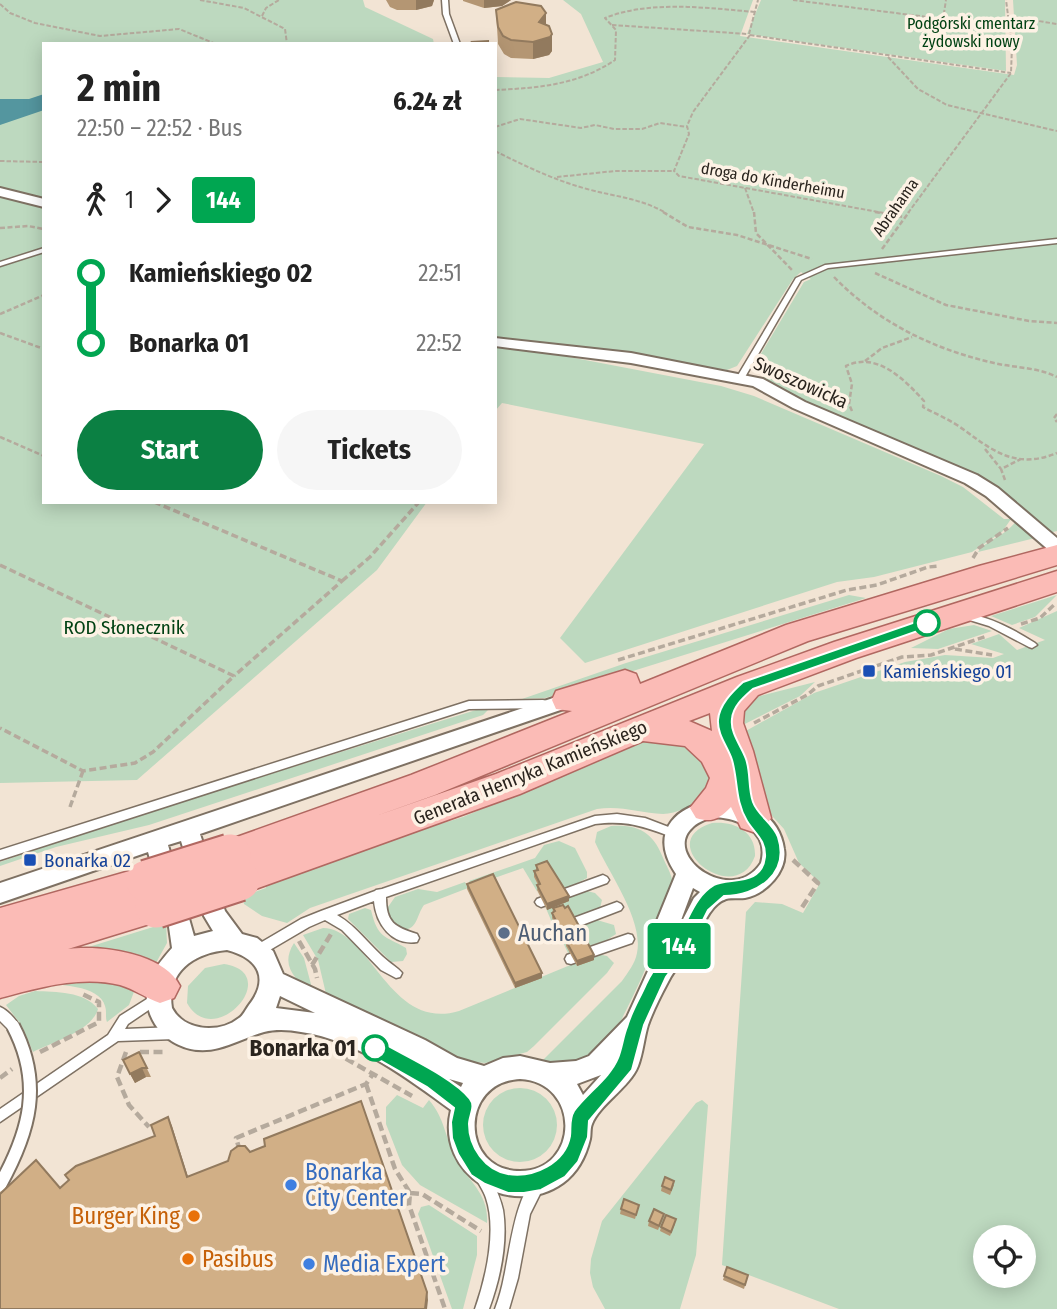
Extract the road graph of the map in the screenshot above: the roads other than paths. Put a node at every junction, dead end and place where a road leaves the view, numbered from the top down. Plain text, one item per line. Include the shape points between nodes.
1 (445, 0) edge
2 (456, 42) edge
3 (0, 192) edge
4 (42, 202) edge
5 (1057, 241) edge
6 (42, 251) edge
7 (0, 264) edge
8 (497, 342) edge
9 (741, 377) junction
10 (1057, 548) edge
11 (1057, 555) edge
12 (1057, 581) edge
13 (953, 615) junction
14 (797, 633) junction
15 (1032, 645) dead end
16 (748, 685) junction
17 (568, 700) junction
18 (637, 730) junction
19 (708, 808) junction
20 (753, 818) junction
21 (188, 829) junction
22 (675, 834) junction
23 (156, 840) junction
24 (0, 855) edge
25 (234, 867) junction
26 (687, 874) junction
27 (603, 880) dead end
28 (720, 889) junction
29 (0, 893) edge
30 (380, 893) junction
31 (152, 894) junction
32 (541, 902) edge
33 (617, 907) dead end
34 (325, 914) junction
35 (0, 924) edge
36 (556, 930) edge
37 (413, 938) dead end
38 (233, 939) junction
39 (628, 939) dead end
40 (259, 950) junction
41 (0, 953) edge
42 (184, 953) junction
43 (571, 959) edge
44 (660, 972) junction
45 (396, 973) dead end
46 (0, 981) edge
47 (273, 981) junction
48 (159, 992) junction
49 (0, 1013) edge
50 (636, 1025) junction
51 (248, 1026) junction
52 (178, 1033) junction
53 (116, 1035) junction
54 (548, 1075) junction
55 (486, 1078) junction
56 (464, 1105) junction
57 (0, 1116) edge
58 (580, 1118) junction
59 (478, 1168) junction
60 (541, 1181) junction
61 (0, 1185) edge
62 (487, 1304) edge
63 (502, 1309) edge

1 - 2 lane
3 - 4 street
5 - 9 lane, Abrahama via 830,265 798,279
6 - 7 lane
8 - 9 street, Swoszowicka
9 - 10 street, Swoszowicka via 953,469 1003,501
11 - 14 main road, Generała Henryka Kamieńskiego
12 - 13 main road, Generała Henryka Kamieńskiego
13 - 15 lane via 982,619
13 - 16 main road, Generała Henryka Kamieńskiego
14 - 17 main road
14 - 25 main road, Generała Henryka Kamieńskiego
16 - 18 main road, Generała Henryka Kamieńskiego
16 - 20 main road via 733,699 725,718
17 - 21 street
17 - 24 lane via 469,705
18 - 19 main road via 670,729 705,741 720,758 727,778 721,795
18 - 25 main road, Generała Henryka Kamieńskiego via 508,785
19 - 20 street via 739,811
19 - 22 street via 682,822
20 - 28 street via 774,849 769,871 751,886
21 - 23 street
21 - 38 street via 215,916
22 - 26 street via 677,862
22 - 30 lane via 635,818 595,820
23 - 29 street
23 - 42 street
25 - 31 main road, Generała Henryka Kamieńskiego, bridge
26 - 28 street
26 - 44 street via 666,928
27 - 32 lane
28 - 44 street via 702,905
30 - 34 lane
30 - 37 lane via 379,907 387,929
31 - 35 main road, Generała Henryka Kamieńskiego
31 - 41 main road, Generała Henryka Kamieńskiego
33 - 36 lane
34 - 40 lane
34 - 45 lane via 346,926
38 - 40 street
38 - 42 street via 208,942
39 - 43 lane
40 - 47 street via 272,969
42 - 48 street via 164,974
44 - 50 street
46 - 48 main road via 49,970 119,968
47 - 51 street via 262,1013
47 - 55 street via 451,1068
48 - 52 street via 164,1017
48 - 53 lane via 124,1020
49 - 61 lane, bridge via 22,1040 31,1084 29,1116 15,1161
50 - 54 street via 598,1064 576,1073
50 - 58 street via 626,1064
51 - 52 street via 213,1040
51 - 56 street via 277,1018 316,1023 388,1055
52 - 53 lane
53 - 57 lane
54 - 55 street via 525,1068
54 - 58 street via 563,1085
55 - 56 street
56 - 59 street via 461,1138
58 - 60 street via 572,1155
59 - 60 street via 508,1183
59 - 62 lane via 494,1199 496,1233
60 - 63 lane via 528,1199 511,1288

